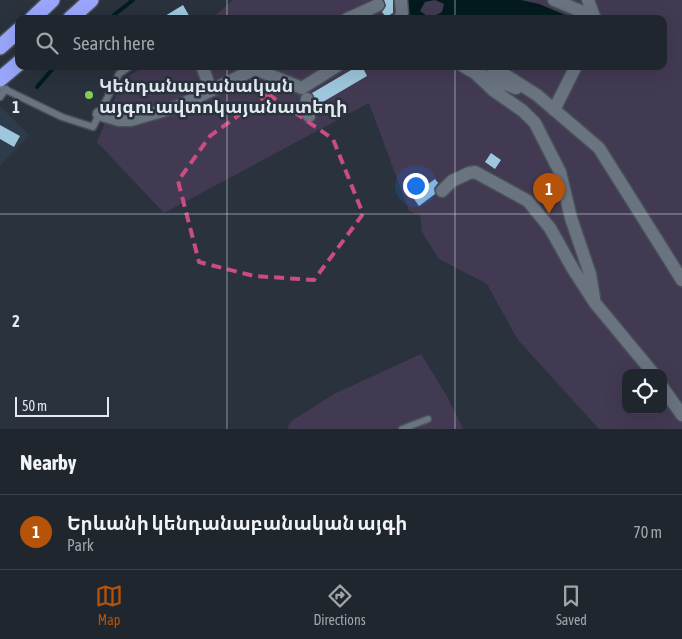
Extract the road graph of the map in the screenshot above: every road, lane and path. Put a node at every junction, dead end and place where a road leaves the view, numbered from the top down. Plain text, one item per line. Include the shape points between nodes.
1 (52, 0) edge
2 (91, 0) edge
3 (401, 0) edge
4 (554, 0) edge
5 (588, 0) edge
6 (378, 5) dead end
7 (36, 15) edge
8 (74, 15) edge
9 (366, 15) edge
10 (401, 15) edge
11 (588, 15) edge
12 (593, 15) edge
13 (15, 34) edge
14 (0, 47) edge
15 (15, 68) edge
16 (124, 70) edge
17 (204, 70) edge
18 (252, 70) edge
19 (263, 70) edge
20 (335, 70) edge
21 (473, 70) edge
22 (497, 70) edge
23 (574, 70) edge
24 (2, 85) edge
25 (211, 90) junction
26 (307, 95) junction
27 (536, 95) junction
28 (0, 97) edge
29 (554, 110) junction
30 (99, 114) junction
31 (309, 116) dead end
32 (442, 191) dead end
33 (682, 280) edge
34 (595, 303) junction
35 (650, 369) edge
36 (667, 394) edge
37 (682, 415) edge
38 (428, 418) dead end
39 (402, 429) edge

1 - 7 highway
2 - 8 highway
3 - 10 street
4 - 11 street
5 - 12 street
6 - 9 street
13 - 14 highway
15 - 24 highway
16 - 30 lane via 118,74
17 - 25 street
18 - 25 street
19 - 26 street
20 - 26 street
21 - 27 street
21 - 34 street via 535,123 560,172 590,274
22 - 27 street
23 - 29 street
24 - 28 lane
24 - 30 lane via 62,117 93,127
25 - 30 street via 179,106 131,120
26 - 31 street
27 - 29 street
29 - 33 street via 599,148
32 - 34 street via 452,181 468,172 475,172 528,201 550,228
34 - 35 street
36 - 37 street
38 - 39 lane

